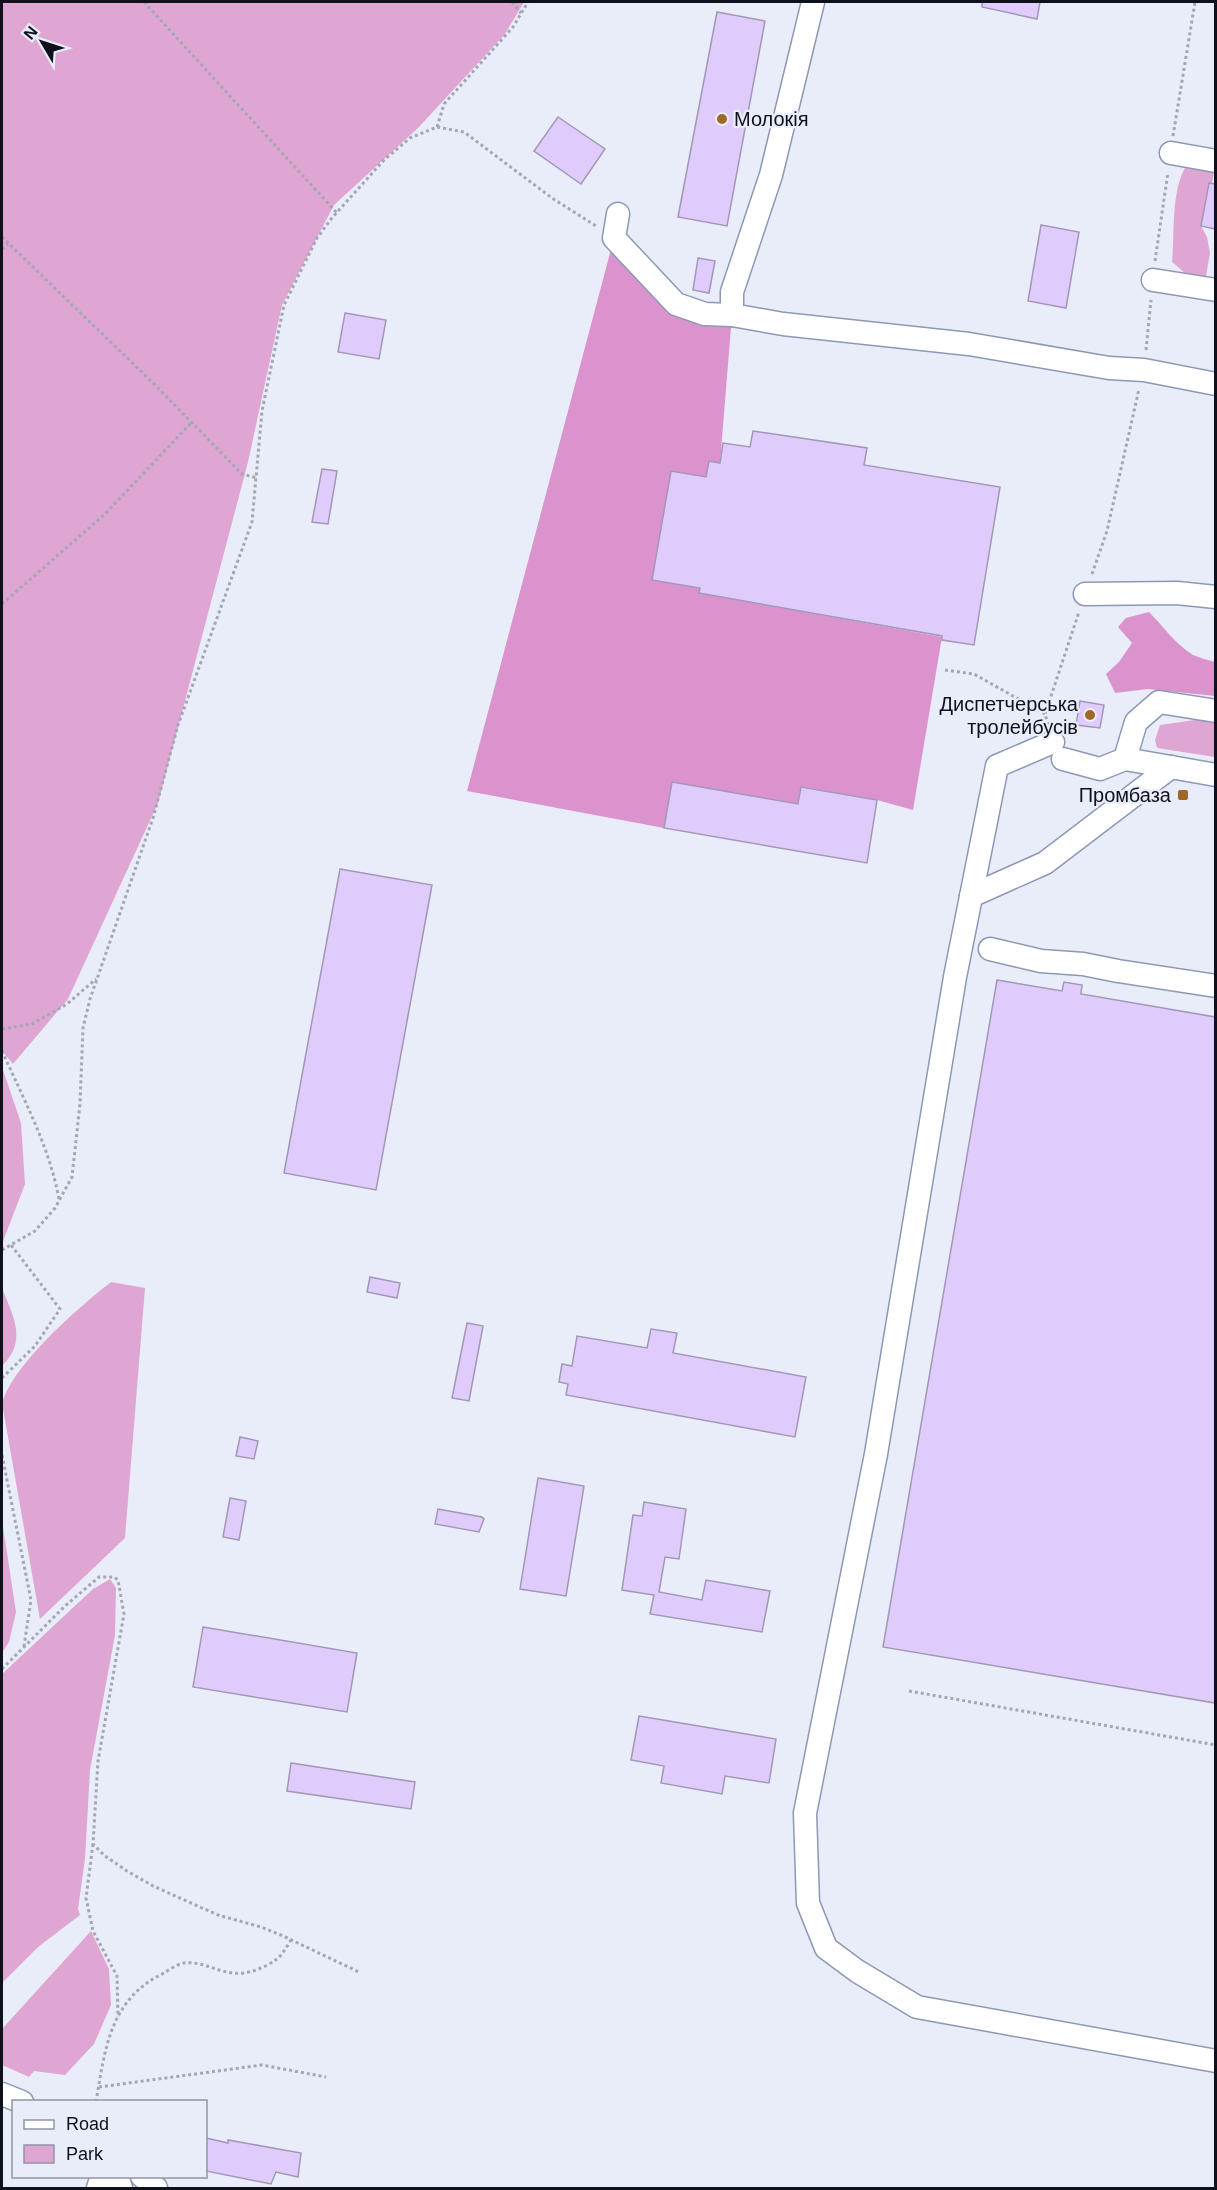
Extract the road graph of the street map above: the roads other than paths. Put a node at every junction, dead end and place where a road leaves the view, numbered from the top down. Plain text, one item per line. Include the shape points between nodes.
1 (813, 2) edge
2 (1171, 153) dead end
3 (1215, 161) edge
4 (618, 214) dead end
5 (1153, 280) dead end
6 (1215, 291) edge
7 (732, 315) junction
8 (1215, 384) edge
9 (1085, 594) dead end
10 (1215, 597) edge
11 (1215, 711) edge
12 (1125, 759) junction
13 (1172, 767) junction
14 (1215, 775) edge
15 (971, 896) junction
16 (990, 949) dead end
17 (1215, 986) edge
18 (1215, 2061) edge
19 (2, 2094) edge
20 (17, 2100) edge
21 (144, 2178) edge
22 (156, 2188) edge

1 - 7 street via 771,175 732,292
2 - 3 street
4 - 7 street via 614,238 676,304 705,314
5 - 6 street
7 - 8 street via 969,344
9 - 10 street via 1178,593
11 - 12 street via 1159,702 1136,722
12 - 13 street
12 - 15 street via 1100,769 1058,751 997,766
13 - 14 street
13 - 15 street via 1045,863
15 - 18 street via 876,1455 805,1813 808,1903 826,1948 917,2007
16 - 17 street via 1041,961 1083,964
19 - 20 street
21 - 22 street

